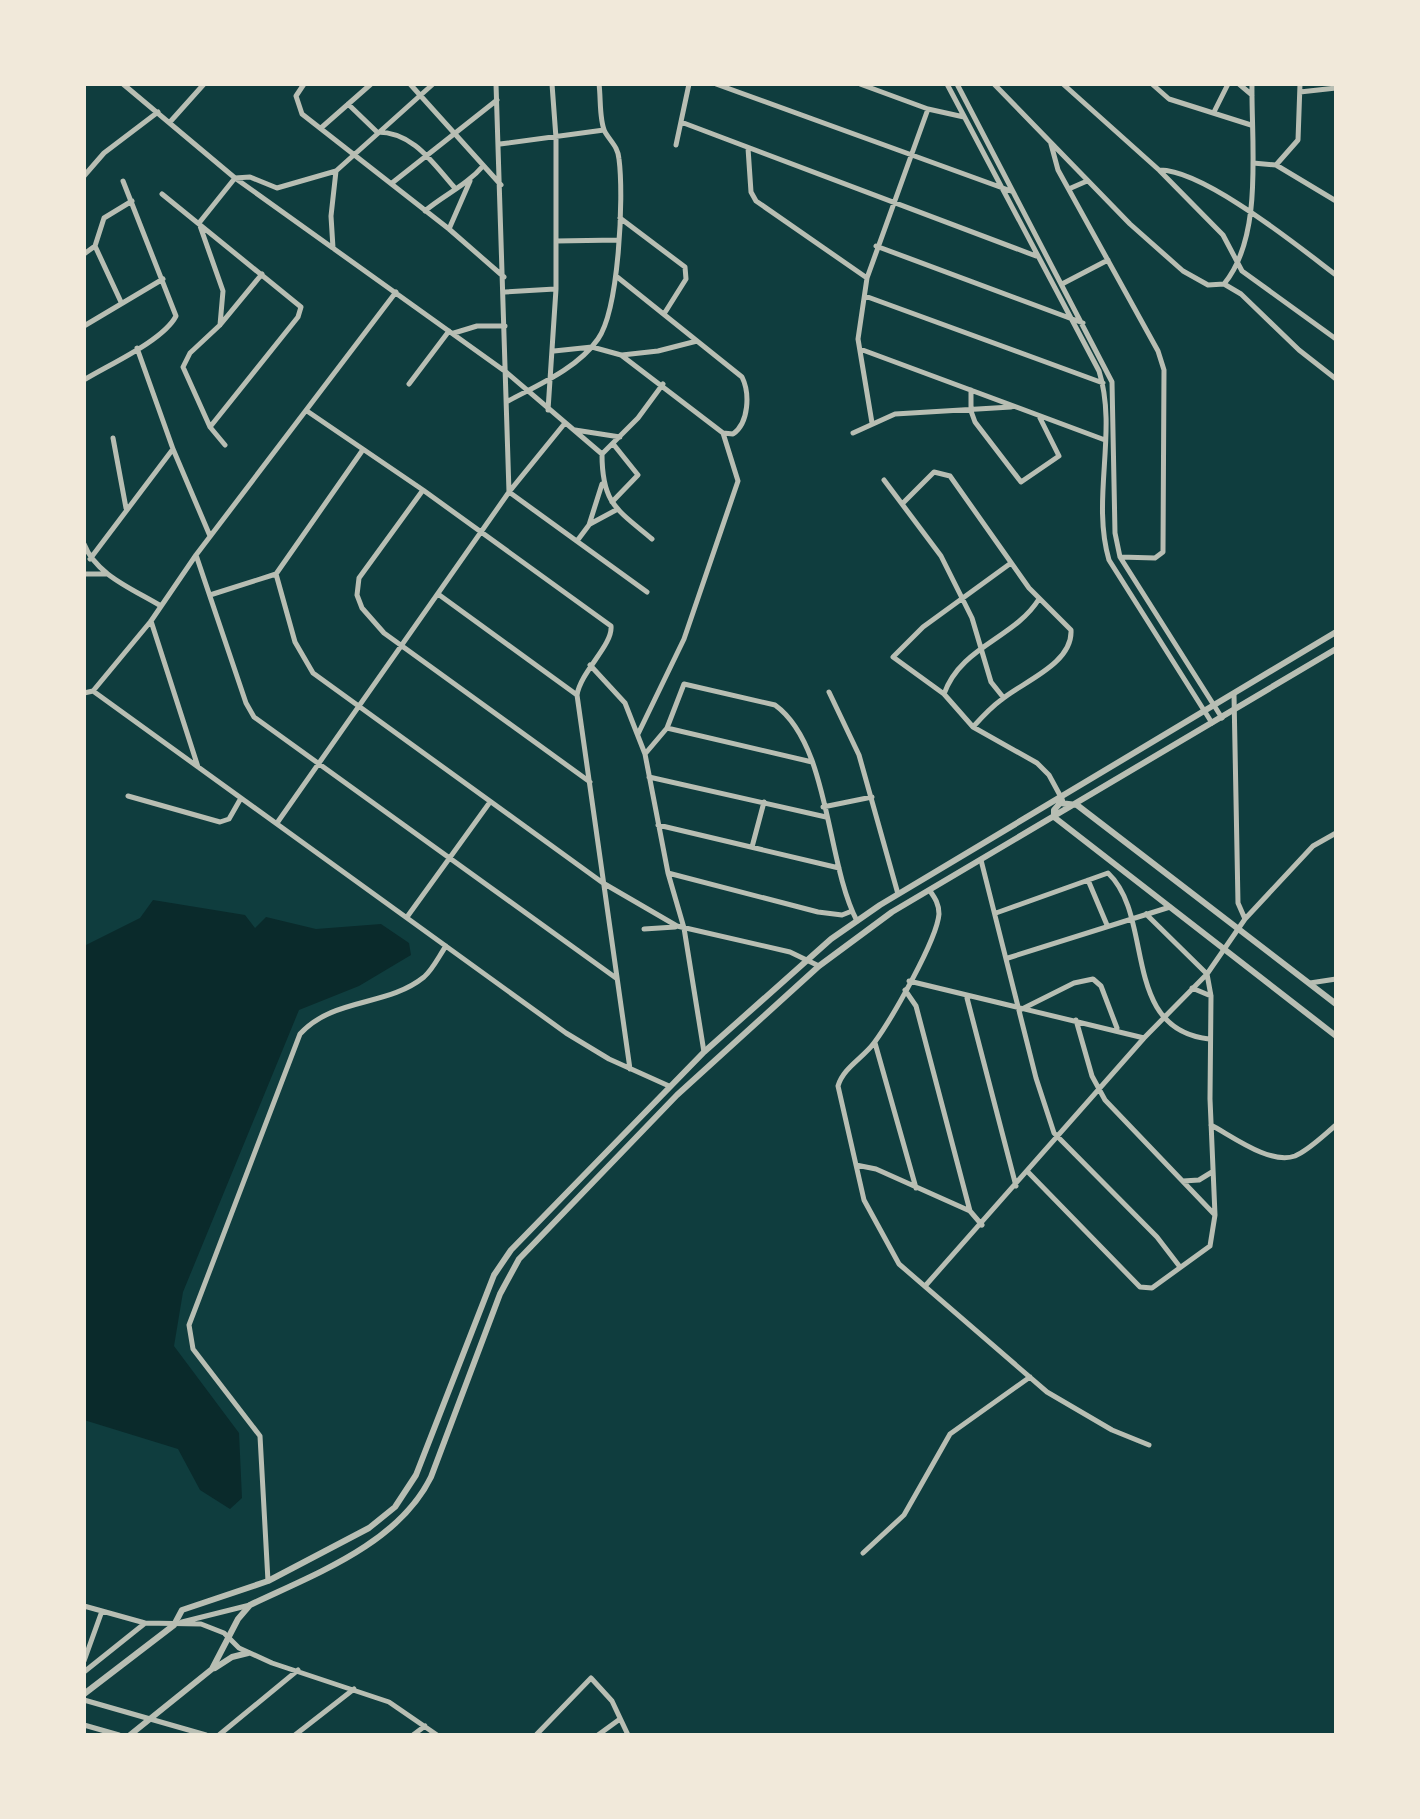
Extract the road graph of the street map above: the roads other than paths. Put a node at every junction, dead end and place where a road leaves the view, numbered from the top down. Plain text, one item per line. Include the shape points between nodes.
1 (123, 84) edge
2 (204, 84) edge
3 (304, 84) edge
4 (371, 84) edge
5 (410, 84) edge
6 (433, 84) edge
7 (496, 84) edge
8 (552, 84) edge
9 (599, 84) edge
10 (689, 84) edge
11 (716, 84) edge
12 (860, 84) edge
13 (947, 84) edge
14 (957, 84) edge
15 (994, 84) edge
16 (1063, 84) edge
17 (1152, 84) edge
18 (1228, 84) edge
19 (1239, 84) edge
20 (1252, 84) edge
21 (1300, 84) edge
22 (1336, 88) edge
23 (1300, 92) junction
24 (1252, 95) junction
25 (421, 96) junction
26 (498, 99) junction
27 (348, 104) junction
28 (928, 109) junction
29 (158, 112) junction
30 (1214, 112) junction
31 (964, 117) junction
32 (170, 122) junction
33 (681, 122) junction
34 (1251, 125) junction
35 (321, 128) junction
36 (604, 130) junction
37 (377, 132) junction
38 (453, 132) junction
39 (556, 138) junction
40 (500, 144) junction
41 (1051, 144) junction
42 (676, 145) dead end
43 (748, 148) junction
44 (354, 154) junction
45 (424, 154) junction
46 (912, 155) junction
47 (1253, 163) junction
48 (1276, 165) junction
49 (483, 166) junction
50 (1159, 170) junction
51 (336, 171) junction
52 (84, 176) edge
53 (235, 178) junction
54 (123, 181) dead end
55 (470, 181) junction
56 (1087, 181) junction
57 (392, 183) junction
58 (502, 186) junction
59 (999, 186) junction
60 (454, 187) junction
61 (1071, 188) junction
62 (1011, 191) junction
63 (162, 194) dead end
64 (132, 201) junction
65 (893, 201) junction
66 (1336, 201) edge
67 (1250, 210) junction
68 (425, 211) junction
69 (619, 218) junction
70 (199, 223) junction
71 (449, 229) junction
72 (618, 240) junction
73 (556, 241) junction
74 (95, 246) junction
75 (876, 246) junction
76 (333, 249) junction
77 (84, 254) edge
78 (1038, 256) junction
79 (1108, 260) junction
80 (1236, 264) junction
81 (262, 274) junction
82 (1336, 275) edge
83 (616, 276) junction
84 (504, 277) junction
85 (867, 278) junction
86 (163, 279) junction
87 (1062, 284) junction
88 (1224, 284) junction
89 (556, 289) junction
90 (396, 292) junction
91 (505, 292) junction
92 (865, 296) junction
93 (121, 302) junction
94 (664, 314) junction
95 (1071, 319) junction
96 (1083, 323) junction
97 (85, 324) edge
98 (220, 325) junction
99 (505, 326) junction
100 (451, 332) junction
101 (1336, 339) edge
102 (697, 341) junction
103 (592, 347) junction
104 (137, 348) junction
105 (859, 349) junction
106 (554, 351) junction
107 (621, 355) junction
108 (506, 372) junction
109 (550, 379) junction
110 (1336, 379) edge
111 (84, 380) edge
112 (1103, 383) junction
113 (409, 384) dead end
114 (663, 384) junction
115 (528, 390) junction
116 (971, 390) junction
117 (508, 401) junction
118 (1012, 407) junction
119 (548, 410) junction
120 (307, 411) junction
121 (971, 411) junction
122 (1039, 418) junction
123 (565, 423) junction
124 (872, 423) junction
125 (210, 427) junction
126 (574, 430) junction
127 (723, 433) junction
128 (853, 433) dead end
129 (621, 437) junction
130 (113, 438) dead end
131 (1105, 440) junction
132 (225, 445) dead end
133 (614, 445) junction
134 (173, 449) junction
135 (362, 451) junction
136 (602, 454) junction
137 (884, 480) dead end
138 (602, 484) junction
139 (423, 490) junction
140 (509, 492) junction
141 (612, 502) junction
142 (902, 504) junction
143 (126, 509) junction
144 (616, 510) junction
145 (589, 525) junction
146 (482, 531) junction
147 (1104, 532) junction
148 (1115, 533) junction
149 (211, 537) junction
150 (652, 539) dead end
151 (577, 541) junction
152 (84, 544) edge
153 (196, 555) junction
154 (1120, 557) junction
155 (90, 559) junction
156 (1011, 563) junction
157 (84, 574) edge
158 (108, 574) junction
159 (276, 574) junction
160 (647, 592) dead end
161 (438, 594) junction
162 (210, 595) junction
163 (961, 598) junction
164 (1039, 599) junction
165 (161, 606) junction
166 (151, 621) junction
167 (1336, 632) edge
168 (402, 646) junction
169 (981, 649) junction
170 (1336, 649) edge
171 (590, 665) junction
172 (93, 691) junction
173 (829, 692) dead end
174 (84, 693) edge
175 (944, 694) junction
176 (577, 695) junction
177 (1234, 695) junction
178 (1003, 697) junction
179 (1215, 707) junction
180 (360, 709) junction
181 (1235, 710) junction
182 (1205, 712) junction
183 (1222, 718) junction
184 (1212, 723) junction
185 (973, 727) junction
186 (667, 728) junction
187 (638, 734) junction
188 (645, 754) junction
189 (813, 762) junction
190 (320, 765) junction
191 (198, 768) junction
192 (649, 777) junction
193 (591, 783) junction
194 (128, 796) dead end
195 (872, 797) junction
196 (241, 798) junction
197 (1063, 799) junction
198 (764, 801) junction
199 (490, 802) junction
200 (1077, 805) junction
201 (823, 807) junction
202 (826, 817) junction
203 (1054, 817) junction
204 (277, 823) junction
205 (658, 825) junction
206 (1066, 827) junction
207 (1336, 833) edge
208 (1015, 839) junction
209 (752, 847) junction
210 (449, 858) junction
211 (981, 860) junction
212 (1118, 867) junction
213 (839, 868) junction
214 (668, 873) junction
215 (1104, 874) junction
216 (1088, 880) junction
217 (603, 883) junction
218 (930, 891) junction
219 (898, 894) junction
220 (1170, 907) junction
221 (852, 911) junction
222 (996, 913) junction
223 (1146, 914) junction
224 (407, 917) junction
225 (1130, 918) junction
226 (1245, 919) junction
227 (857, 921) junction
228 (1107, 925) junction
229 (681, 927) junction
230 (644, 929) dead end
231 (1238, 929) junction
232 (446, 946) junction
233 (1223, 949) junction
234 (1008, 958) junction
235 (806, 959) junction
236 (819, 966) junction
237 (1207, 974) junction
238 (617, 979) junction
239 (1336, 979) edge
240 (909, 981) junction
241 (1310, 983) junction
242 (1192, 988) junction
243 (905, 990) junction
244 (1211, 996) junction
245 (967, 998) junction
246 (1336, 1004) edge
247 (1020, 1010) junction
248 (1163, 1018) junction
249 (1076, 1020) junction
250 (1118, 1029) junction
251 (1336, 1036) edge
252 (1144, 1038) junction
253 (1209, 1039) junction
254 (875, 1042) junction
255 (704, 1052) junction
256 (630, 1069) junction
257 (669, 1086) junction
258 (1100, 1091) junction
259 (1211, 1125) junction
260 (1336, 1125) edge
261 (1058, 1138) junction
262 (856, 1165) junction
263 (1028, 1172) junction
264 (1212, 1172) junction
265 (1182, 1180) junction
266 (1016, 1186) junction
267 (916, 1188) junction
268 (970, 1211) junction
269 (1215, 1215) junction
270 (982, 1225) junction
271 (1180, 1267) junction
272 (926, 1285) junction
273 (454, 1377) junction
274 (1030, 1377) junction
275 (467, 1381) junction
276 (442, 1408) junction
277 (455, 1414) junction
278 (1149, 1445) dead end
279 (863, 1553) dead end
280 (268, 1581) junction
281 (250, 1605) junction
282 (84, 1606) edge
283 (102, 1611) junction
284 (145, 1623) junction
285 (174, 1625) junction
286 (229, 1637) junction
287 (248, 1653) junction
288 (84, 1661) edge
289 (212, 1669) junction
290 (298, 1670) junction
291 (84, 1672) edge
292 (355, 1689) junction
293 (84, 1694) edge
294 (84, 1700) edge
295 (620, 1719) junction
296 (149, 1720) junction
297 (84, 1725) edge
298 (425, 1726) junction
299 (119, 1735) edge
300 (130, 1735) edge
301 (206, 1735) edge
302 (219, 1735) edge
303 (295, 1735) edge
304 (413, 1735) edge
305 (437, 1735) edge
306 (536, 1735) edge
307 (598, 1735) edge
308 (628, 1735) edge

1 - 29 street
2 - 32 street
3 - 35 street via 296,96 297,109
4 - 27 street
5 - 25 street
6 - 25 street
7 - 26 street
8 - 39 street
9 - 36 street
10 - 33 street
11 - 46 street
12 - 28 street
13 - 31 street
14 - 62 street
15 - 41 street
16 - 50 street
17 - 30 street via 1169,99
18 - 30 street
19 - 24 street
20 - 24 street
21 - 23 street
22 - 23 street
23 - 48 street via 1298,140
24 - 34 street
25 - 37 street
25 - 38 street
26 - 38 street
26 - 40 street
27 - 35 street
27 - 37 street
28 - 31 street
28 - 46 street
29 - 32 street
29 - 52 street via 104,153
30 - 34 street
31 - 59 street
32 - 53 street
33 - 42 street
33 - 43 street
34 - 47 street
35 - 44 street
36 - 39 street
36 - 69 street via 619,161
37 - 44 street
37 - 45 street via 400,134
38 - 45 street
38 - 49 street
39 - 40 street
39 - 73 street
40 - 58 street
41 - 56 street
41 - 61 street via 1052,158
43 - 65 street
43 - 85 street via 756,201
44 - 51 street
44 - 57 street
45 - 57 street
45 - 60 street
46 - 59 street
46 - 65 street
47 - 48 street
47 - 67 street
48 - 66 street
49 - 55 street
49 - 58 street
50 - 67 street via 1178,171
50 - 80 street via 1223,235
51 - 53 street via 277,188 250,177
51 - 76 street
53 - 70 street
53 - 76 street
54 - 64 street
55 - 60 street
55 - 71 street
56 - 61 street
56 - 88 street via 1183,271 1208,285
57 - 68 street
58 - 84 street
59 - 62 street
59 - 78 street
60 - 68 street
61 - 79 street
62 - 87 street
63 - 70 street
64 - 74 street via 104,218
64 - 86 street
65 - 75 street
65 - 78 street
67 - 80 street
67 - 82 street
68 - 71 street
69 - 72 street
69 - 94 street via 676,257 687,273
70 - 81 street
70 - 98 street via 223,291
71 - 84 street
72 - 73 street
72 - 83 street
73 - 89 street
74 - 77 street
74 - 93 street
75 - 85 street
75 - 95 street
76 - 90 street
78 - 95 street
79 - 87 street
79 - 154 street via 1164,370 1163,552 1155,558
80 - 88 street
80 - 101 street
81 - 98 street
81 - 125 street via 298,303 301,312
83 - 94 street
83 - 103 street via 604,330
84 - 91 street
85 - 92 street
86 - 93 street
86 - 104 street via 176,310 173,322
87 - 96 street
88 - 110 street
89 - 91 street
89 - 106 street
90 - 100 street
90 - 120 street
91 - 99 street
92 - 105 street
92 - 112 street
93 - 97 street
94 - 102 street
95 - 96 street
95 - 112 street
96 - 148 street via 1112,382
98 - 125 street via 190,353 183,367
99 - 100 street
99 - 108 street
100 - 108 street
100 - 113 street
102 - 107 street
102 - 127 street via 742,377 746,388 744,422 733,434
103 - 106 street
103 - 107 street
103 - 109 street
104 - 111 street
104 - 134 street
105 - 116 street
105 - 124 street
106 - 109 street
107 - 114 street
108 - 115 street
108 - 117 street
109 - 115 street
109 - 119 street
112 - 131 street
114 - 127 street
114 - 129 street
115 - 117 street
115 - 119 street
116 - 118 street
116 - 121 street
117 - 140 street
118 - 121 street
118 - 122 street
119 - 123 street
120 - 135 street
120 - 149 street
121 - 122 street via 1017,480 1025,482 1059,456
121 - 124 street via 912,412
122 - 131 street
123 - 126 street
123 - 140 street
124 - 128 street
125 - 132 street
126 - 129 street
126 - 136 street
127 - 187 street via 738,481 684,639
129 - 133 street
130 - 143 street
131 - 147 street
133 - 136 street
133 - 141 street via 638,475
134 - 143 street
134 - 149 street
135 - 139 street
135 - 159 street
136 - 138 street
137 - 142 street
138 - 141 street
138 - 145 street
139 - 146 street
139 - 168 street via 356,586 369,619
140 - 146 street
140 - 151 street
141 - 144 street
142 - 156 street via 928,476 944,472
142 - 163 street via 941,556
143 - 155 street
144 - 145 street
144 - 150 street
145 - 151 street
146 - 161 street
146 - 171 street via 607,622 611,635
147 - 148 street
147 - 182 street via 1113,570
148 - 154 street
149 - 153 street
151 - 160 street
152 - 155 street
153 - 162 street
153 - 165 street
154 - 179 street
155 - 158 street
156 - 163 street
156 - 164 street
157 - 158 street
158 - 165 street
159 - 162 street
159 - 180 street via 300,655 313,673
161 - 168 street
161 - 176 street
162 - 190 street via 251,713
163 - 169 street
163 - 175 street via 894,652 895,660
164 - 169 street via 1023,622
164 - 178 street via 1065,621 1072,636 1049,667
165 - 166 street
166 - 172 street
166 - 191 street
167 - 177 street
168 - 180 street
168 - 193 street
169 - 175 street via 953,674
169 - 178 street via 991,682
170 - 181 street
171 - 176 street
171 - 187 street via 625,703
172 - 174 street
172 - 191 street
173 - 195 street
175 - 185 street
176 - 193 street
177 - 179 street
177 - 181 street
178 - 185 street
179 - 182 street
179 - 183 street
180 - 190 street
180 - 199 street
181 - 183 street
181 - 226 street via 1238,903
182 - 184 street
182 - 197 street
183 - 184 street
184 - 200 street
185 - 197 street via 1037,763
186 - 188 street
186 - 189 street
186 - 189 street via 681,689 690,683 775,705
187 - 188 street
188 - 192 street
189 - 201 street
190 - 204 street
190 - 210 street
191 - 196 street
192 - 198 street
192 - 205 street
193 - 217 street
194 - 196 street via 220,822 229,819
195 - 201 street
195 - 219 street
196 - 204 street
197 - 200 street
197 - 203 street
197 - 219 street
198 - 202 street
198 - 209 street
199 - 210 street
199 - 217 street
200 - 203 street
200 - 231 street
201 - 202 street
202 - 213 street
203 - 206 street
203 - 208 street
204 - 224 street
205 - 209 street
205 - 214 street
206 - 208 street via 1053,824
206 - 212 street
207 - 226 street via 1313,846
208 - 211 street
209 - 213 street
210 - 224 street
210 - 238 street
211 - 218 street
211 - 222 street
212 - 215 street
212 - 220 street
213 - 221 street
214 - 221 street via 818,912
214 - 229 street
215 - 216 street
215 - 225 street via 1129,901
216 - 222 street
216 - 228 street
217 - 229 street
217 - 238 street
218 - 236 street
218 - 240 street via 939,915
219 - 227 street
220 - 223 street
220 - 233 street
221 - 227 street
222 - 234 street
223 - 225 street
223 - 237 street
224 - 232 street
225 - 228 street
225 - 248 street
226 - 231 street
227 - 235 street
228 - 234 street
229 - 230 street
229 - 235 street
229 - 255 street
231 - 233 street
231 - 241 street
232 - 256 street via 566,1033
232 - 280 street via 426,975 409,986 325,1012 300,1034 189,1325 193,1349 260,1436
233 - 237 street
233 - 251 street
234 - 247 street
235 - 236 street
235 - 255 street
236 - 275 street via 677,1095 519,1259
237 - 242 street
237 - 244 street
238 - 256 street
239 - 241 street
240 - 243 street
240 - 245 street
241 - 246 street
242 - 244 street
242 - 248 street
243 - 254 street
243 - 268 street via 916,1006
244 - 253 street
245 - 247 street
245 - 266 street
247 - 249 street
247 - 250 street via 1093,979 1101,986
247 - 261 street via 1036,1078
248 - 252 street
248 - 253 street via 1190,1037
249 - 250 street
249 - 258 street
250 - 252 street
252 - 258 street
253 - 259 street
254 - 262 street via 838,1086
254 - 267 street
255 - 257 street
256 - 257 street
257 - 273 street via 506,1256
258 - 261 street
258 - 265 street
259 - 260 street via 1284,1158 1295,1156
259 - 264 street
261 - 263 street
261 - 271 street
262 - 267 street
262 - 272 street via 864,1200 889,1250
263 - 266 street
263 - 271 street via 1134,1282 1152,1288
264 - 265 street via 1199,1180
264 - 269 street
265 - 269 street
266 - 270 street
267 - 268 street
268 - 270 street
269 - 271 street via 1210,1246
270 - 272 street
272 - 274 street
273 - 275 street via 458,1387
273 - 276 street
274 - 278 street via 1076,1411
274 - 279 street via 950,1434 912,1504
275 - 277 street
276 - 277 street via 452,1401
276 - 280 street via 416,1475 388,1514
277 - 281 street via 422,1494 396,1526
280 - 285 street via 190,1605
281 - 285 street
281 - 286 street
282 - 283 street
283 - 284 street
283 - 288 street
284 - 285 street
284 - 291 street
285 - 286 street via 201,1624
285 - 293 street
286 - 287 street
286 - 289 street
287 - 289 street
287 - 290 street
289 - 296 street
290 - 292 street
290 - 302 street
292 - 298 street via 389,1702
292 - 303 street
294 - 296 street
295 - 306 street via 606,1692 591,1678
295 - 307 street
295 - 308 street
296 - 300 street
296 - 301 street
297 - 299 street
298 - 304 street
298 - 305 street

